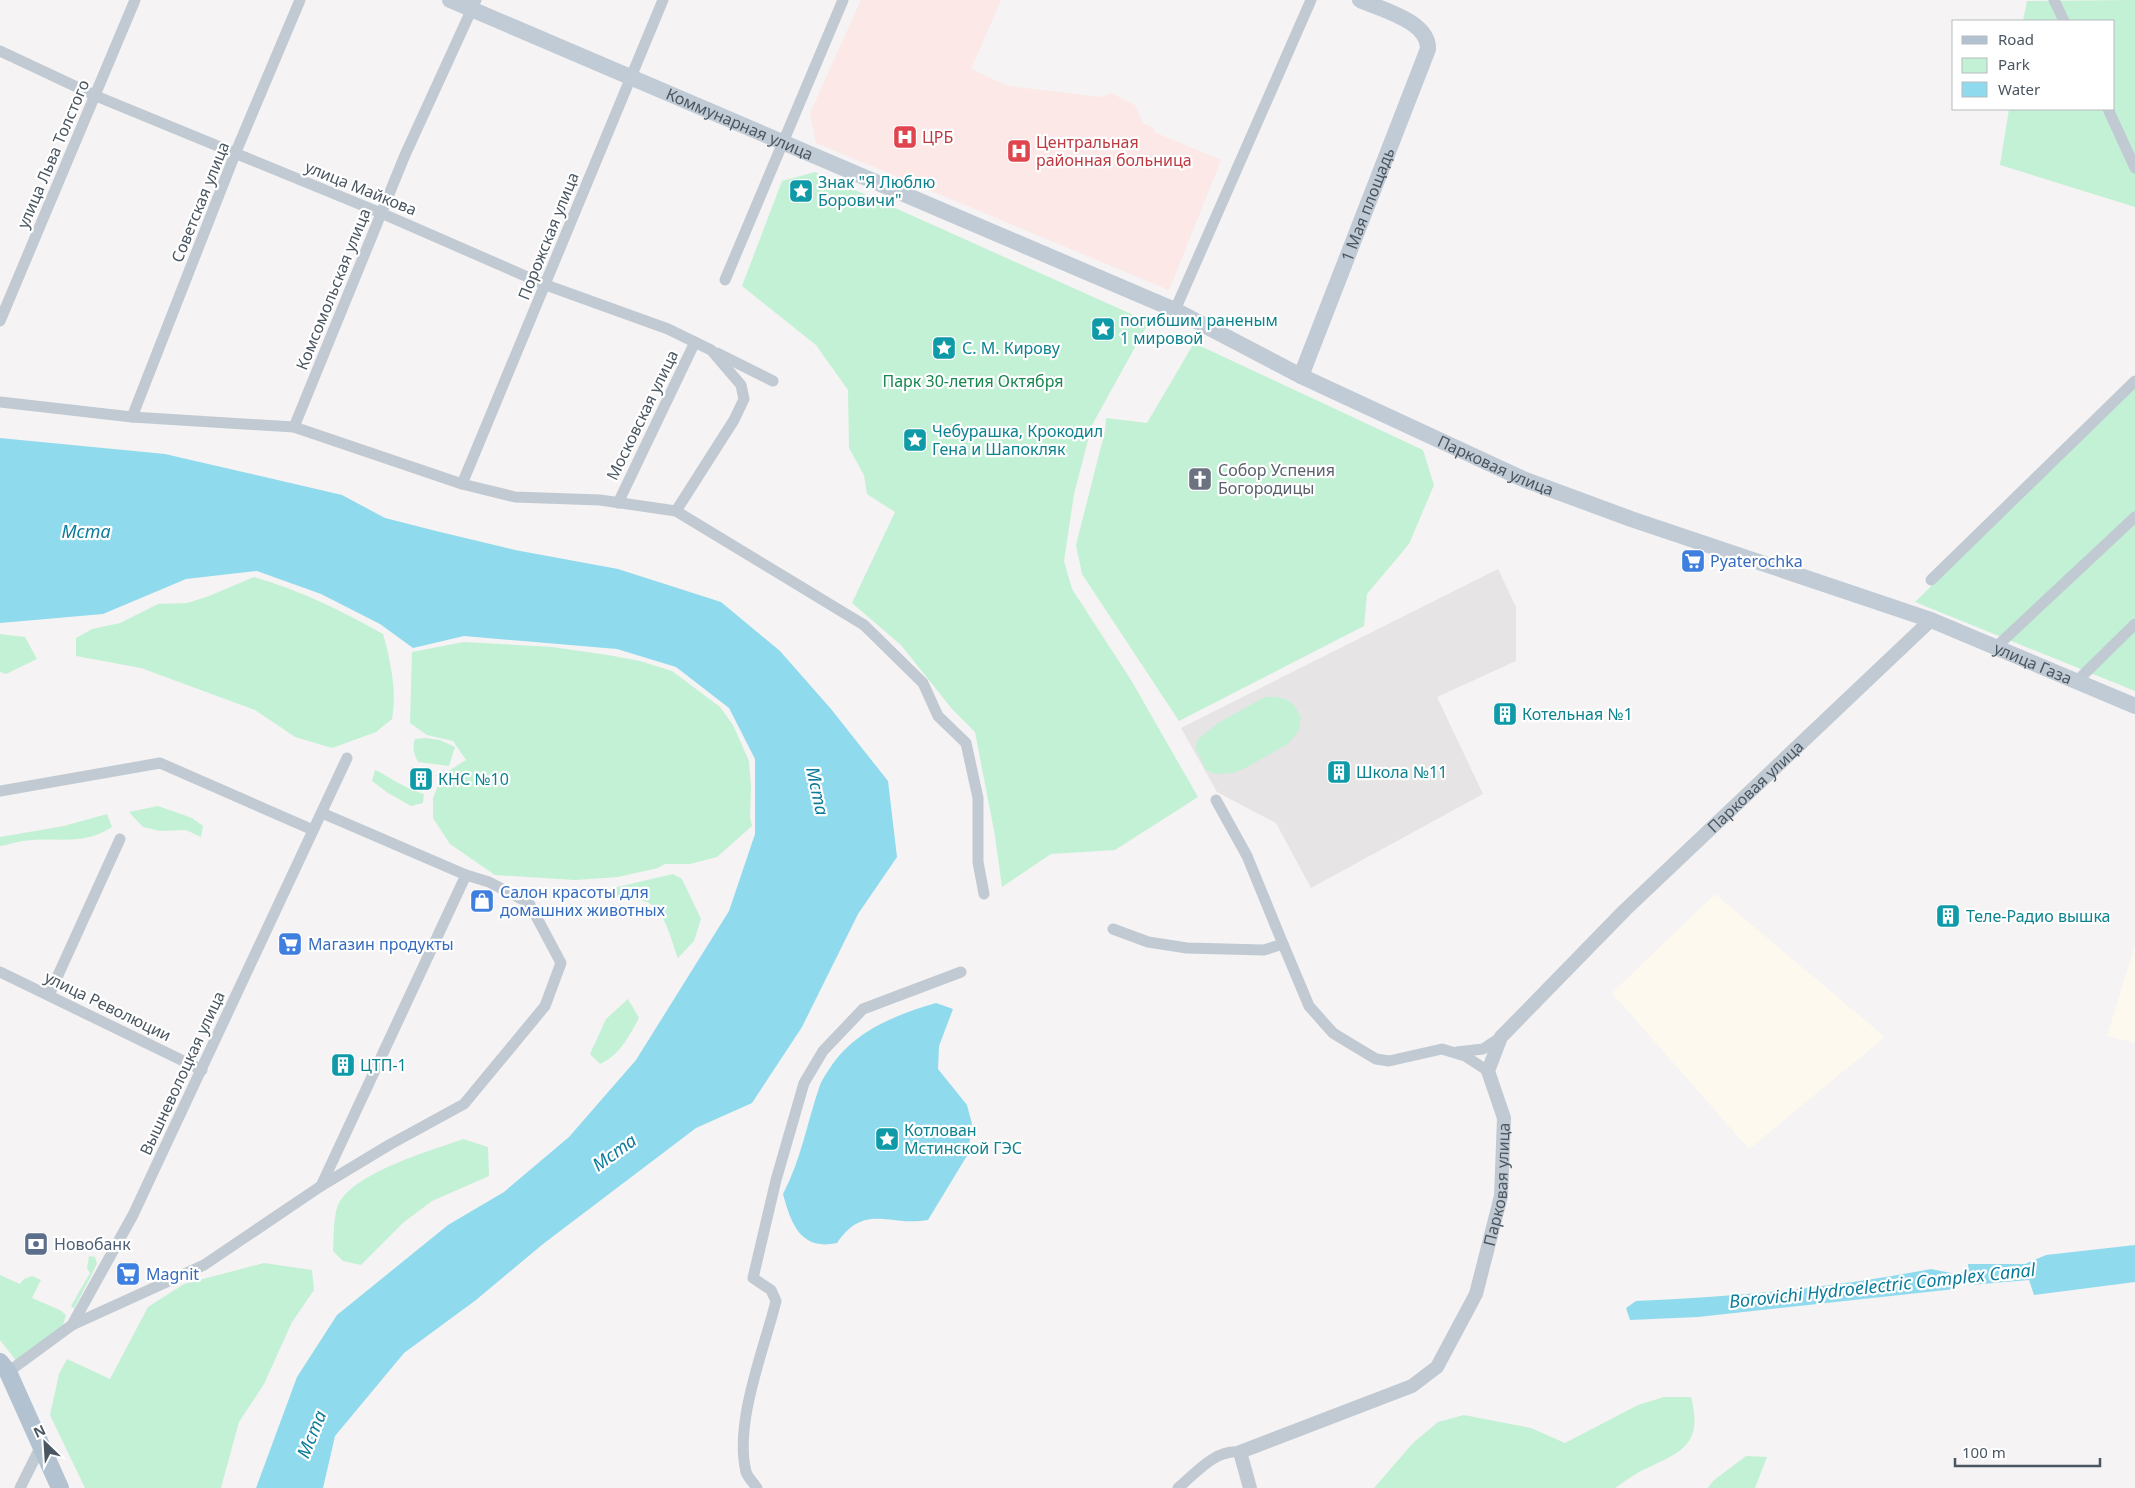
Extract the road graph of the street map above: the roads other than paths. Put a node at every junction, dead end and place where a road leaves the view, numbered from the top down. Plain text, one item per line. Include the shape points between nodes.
1 (135, 0) edge
2 (300, 0) edge
3 (450, 0) edge
4 (662, 0) edge
5 (843, 0) edge
6 (1311, 0) edge
7 (1360, 0) edge
8 (2054, 0) edge
9 (474, 5) edge
10 (2064, 20) edge
11 (0, 51) edge
12 (631, 78) junction
13 (96, 96) junction
14 (2109, 110) edge
15 (783, 142) junction
16 (2132, 147) edge
17 (235, 154) junction
18 (2135, 168) edge
19 (381, 213) junction
20 (726, 280) dead end
21 (546, 285) junction
22 (1175, 310) junction
23 (0, 321) edge
24 (695, 342) junction
25 (711, 350) junction
26 (1301, 376) junction
27 (773, 381) dead end
28 (2135, 381) edge
29 (0, 402) edge
30 (132, 417) junction
31 (294, 427) junction
32 (462, 484) junction
33 (618, 503) junction
34 (676, 511) junction
35 (2135, 517) edge
36 (1931, 580) dead end
37 (1931, 620) junction
38 (2135, 624) edge
39 (1996, 647) junction
40 (2077, 681) junction
41 (2135, 706) edge
42 (347, 758) dead end
43 (0, 791) edge
44 (1216, 800) dead end
45 (322, 813) junction
46 (313, 830) junction
47 (120, 839) dead end
48 (466, 875) junction
49 (984, 894) dead end
50 (1113, 929) dead end
51 (1282, 944) junction
52 (0, 972) edge
53 (961, 972) dead end
54 (49, 995) junction
55 (1501, 1037) junction
56 (1454, 1052) junction
57 (202, 1070) junction
58 (1488, 1072) junction
59 (321, 1186) junction
60 (72, 1325) junction
61 (4, 1367) edge
62 (41, 1446) junction
63 (1240, 1452) junction
64 (20, 1488) edge
65 (60, 1488) edge
66 (757, 1488) edge
67 (1178, 1488) edge
68 (1250, 1488) edge

1 - 13 street, улица Льва Толстого
2 - 17 street, Советская улица
3 - 9 main road, Коммунарная улица
4 - 12 street, Порожская улица
5 - 15 street
6 - 22 street
7 - 26 main road, 1 Мая площадь via 1416,24 1425,33 1428,49
8 - 10 street
9 - 12 main road, Коммунарная улица
9 - 19 street, Комсомольская улица
11 - 13 street, улица Майкова
12 - 15 main road, Коммунарная улица
12 - 21 street, Порожская улица
13 - 17 street, улица Майкова
13 - 23 street, улица Льва Толстого
14 - 16 street
15 - 20 street
15 - 22 main road, Коммунарная улица
16 - 18 street
17 - 19 street, улица Майкова
17 - 30 street, Советская улица
19 - 21 street, улица Майкова
19 - 31 street, Комсомольская улица
21 - 24 street, улица Майкова
21 - 32 street, Порожская улица
22 - 26 main road, Коммунарная улица
24 - 25 street, улица Майкова
24 - 33 street, Московская улица
25 - 27 street, улица Майкова
25 - 34 street, улица Майкова via 741,385 744,399
26 - 37 main road, Парковая улица via 1523,479
28 - 36 street
29 - 30 street
30 - 31 street
31 - 32 street
32 - 33 street via 515,497
33 - 34 street
34 - 49 street via 864,624 923,683 938,716 966,743 978,798 978,862
35 - 39 street
37 - 39 main road, улица Газа
37 - 55 street, Парковая улица via 1625,910
38 - 40 street
39 - 40 main road, улица Газа
40 - 41 main road, улица Газа
42 - 45 street, Вышневолоцкая улица
43 - 46 street via 160,763
44 - 51 street via 1246,856
45 - 46 street, Вышневолоцкая улица
45 - 48 street
46 - 57 street, Вышневолоцкая улица
47 - 54 street
48 - 59 street
48 - 59 street via 489,882 529,903 561,963 545,1006 464,1104
50 - 51 street via 1148,942 1187,948 1264,950
51 - 56 street via 1308,1006 1333,1033 1376,1059 1405,1059 1442,1049
52 - 54 street, улица Революции
53 - 66 street via 863,1010 823,1051 804,1083 776,1180 753,1278 771,1290 776,1300 759,1359 746,1424 746,1474
54 - 57 street, улица Революции
55 - 56 street via 1482,1049
55 - 58 street, Парковая улица
56 - 58 street
57 - 60 street, Вышневолоцкая улица via 133,1216
58 - 63 street, Парковая улица via 1504,1118 1501,1196 1476,1294 1437,1367 1412,1386
59 - 60 street via 204,1265
60 - 61 street, Вышневолоцкая улица
61 - 62 main road
62 - 64 street
62 - 65 main road
63 - 67 street via 1229,1451 1216,1456
63 - 68 street

